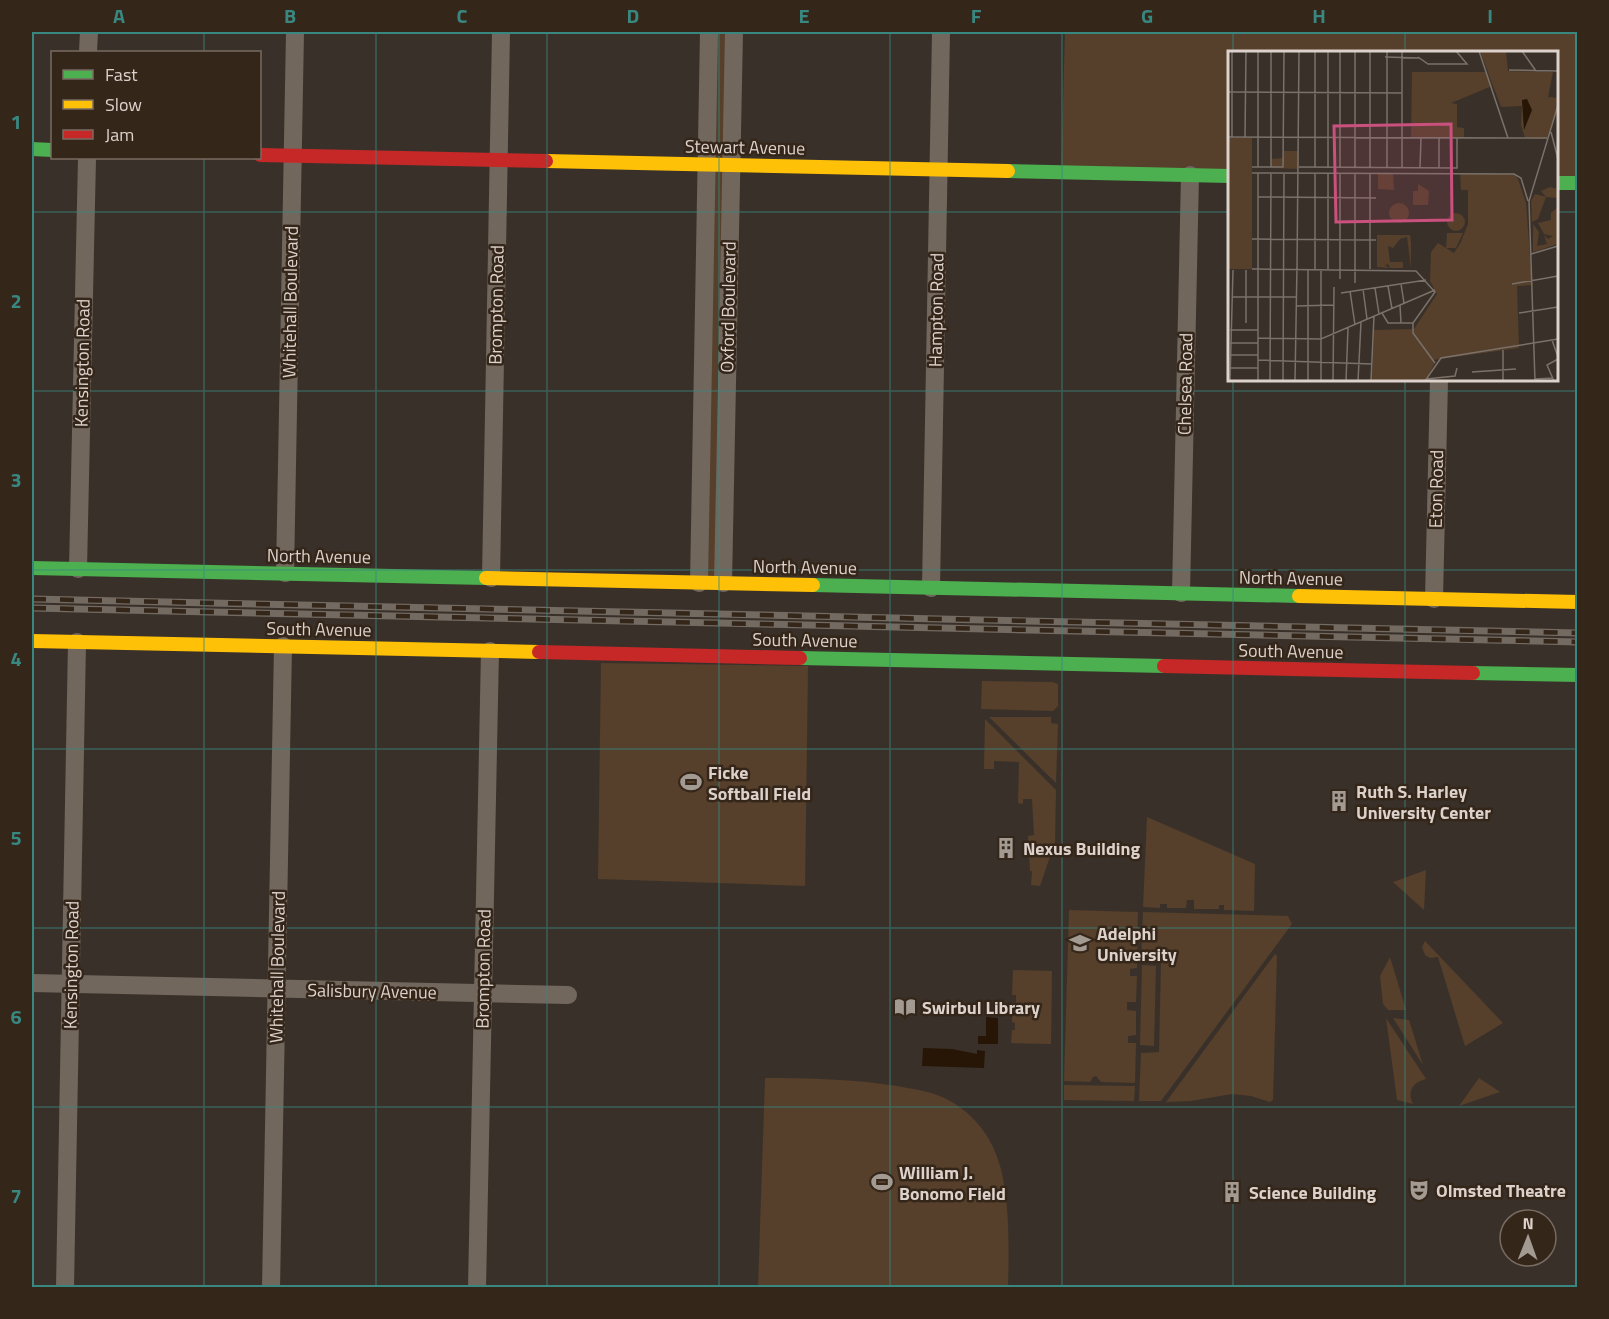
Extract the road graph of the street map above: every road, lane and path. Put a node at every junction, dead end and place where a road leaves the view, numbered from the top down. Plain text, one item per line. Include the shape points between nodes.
1 (89, 32) edge
2 (295, 32) edge
3 (501, 32) edge
4 (709, 32) edge
5 (734, 32) edge
6 (941, 32) edge
7 (88, 51) edge
8 (32, 150) edge
9 (51, 150) edge
10 (261, 154) edge
11 (292, 155) junction
12 (87, 159) edge
13 (499, 160) junction
14 (706, 164) junction
15 (731, 165) junction
16 (938, 169) junction
17 (1190, 175) junction
18 (1228, 176) edge
19 (1558, 183) edge
20 (1578, 183) edge
21 (727, 380) junction
22 (702, 381) junction
23 (1438, 381) edge
24 (32, 568) edge
25 (78, 569) junction
26 (285, 573) junction
27 (491, 578) junction
28 (699, 583) junction
29 (723, 583) junction
30 (931, 588) junction
31 (1181, 593) junction
32 (1434, 599) junction
33 (1578, 602) edge
34 (32, 641) edge
35 (78, 642) junction
36 (283, 646) junction
37 (490, 651) junction
38 (1578, 675) edge
39 (32, 983) edge
40 (70, 984) junction
41 (277, 989) junction
42 (483, 993) junction
43 (568, 995) dead end
44 (65, 1287) edge
45 (272, 1287) edge
46 (477, 1287) edge

1 - 7 street
2 - 11 street, Whitehall Boulevard
3 - 13 street, Brompton Road
4 - 14 street, Oxford Boulevard
5 - 15 street, Oxford Boulevard
6 - 16 street, Hampton Road
8 - 9 street
10 - 11 street, Stewart Avenue
11 - 13 street, Stewart Avenue
11 - 26 street, Whitehall Boulevard
12 - 25 street, Kensington Road
13 - 14 street, Stewart Avenue
13 - 27 street, Brompton Road
14 - 15 street, Stewart Avenue
14 - 22 street, Oxford Boulevard
15 - 16 street, Stewart Avenue
15 - 21 street, Oxford Boulevard
16 - 17 street, Stewart Avenue
16 - 30 street, Hampton Road
17 - 18 street, Stewart Avenue
17 - 31 street, Chelsea Road
19 - 20 street
21 - 22 street
21 - 29 street, Oxford Boulevard
22 - 28 street, Oxford Boulevard
23 - 32 street, Eton Road
24 - 25 street, North Avenue
25 - 26 street, North Avenue
26 - 27 street, North Avenue
27 - 28 street, North Avenue
28 - 29 street, North Avenue
29 - 30 street, North Avenue
30 - 31 street, North Avenue
31 - 32 street, North Avenue
32 - 33 street, North Avenue
34 - 35 street, South Avenue
35 - 36 street, South Avenue
35 - 40 street, Kensington Road
36 - 37 street, South Avenue
36 - 41 street, Whitehall Boulevard
37 - 38 street, South Avenue
37 - 42 street, Brompton Road
39 - 40 street, Salisbury Avenue
40 - 41 street, Salisbury Avenue
40 - 44 street, Kensington Road
41 - 42 street, Salisbury Avenue
41 - 45 street, Whitehall Boulevard
42 - 43 street, Salisbury Avenue
42 - 46 street, Brompton Road

